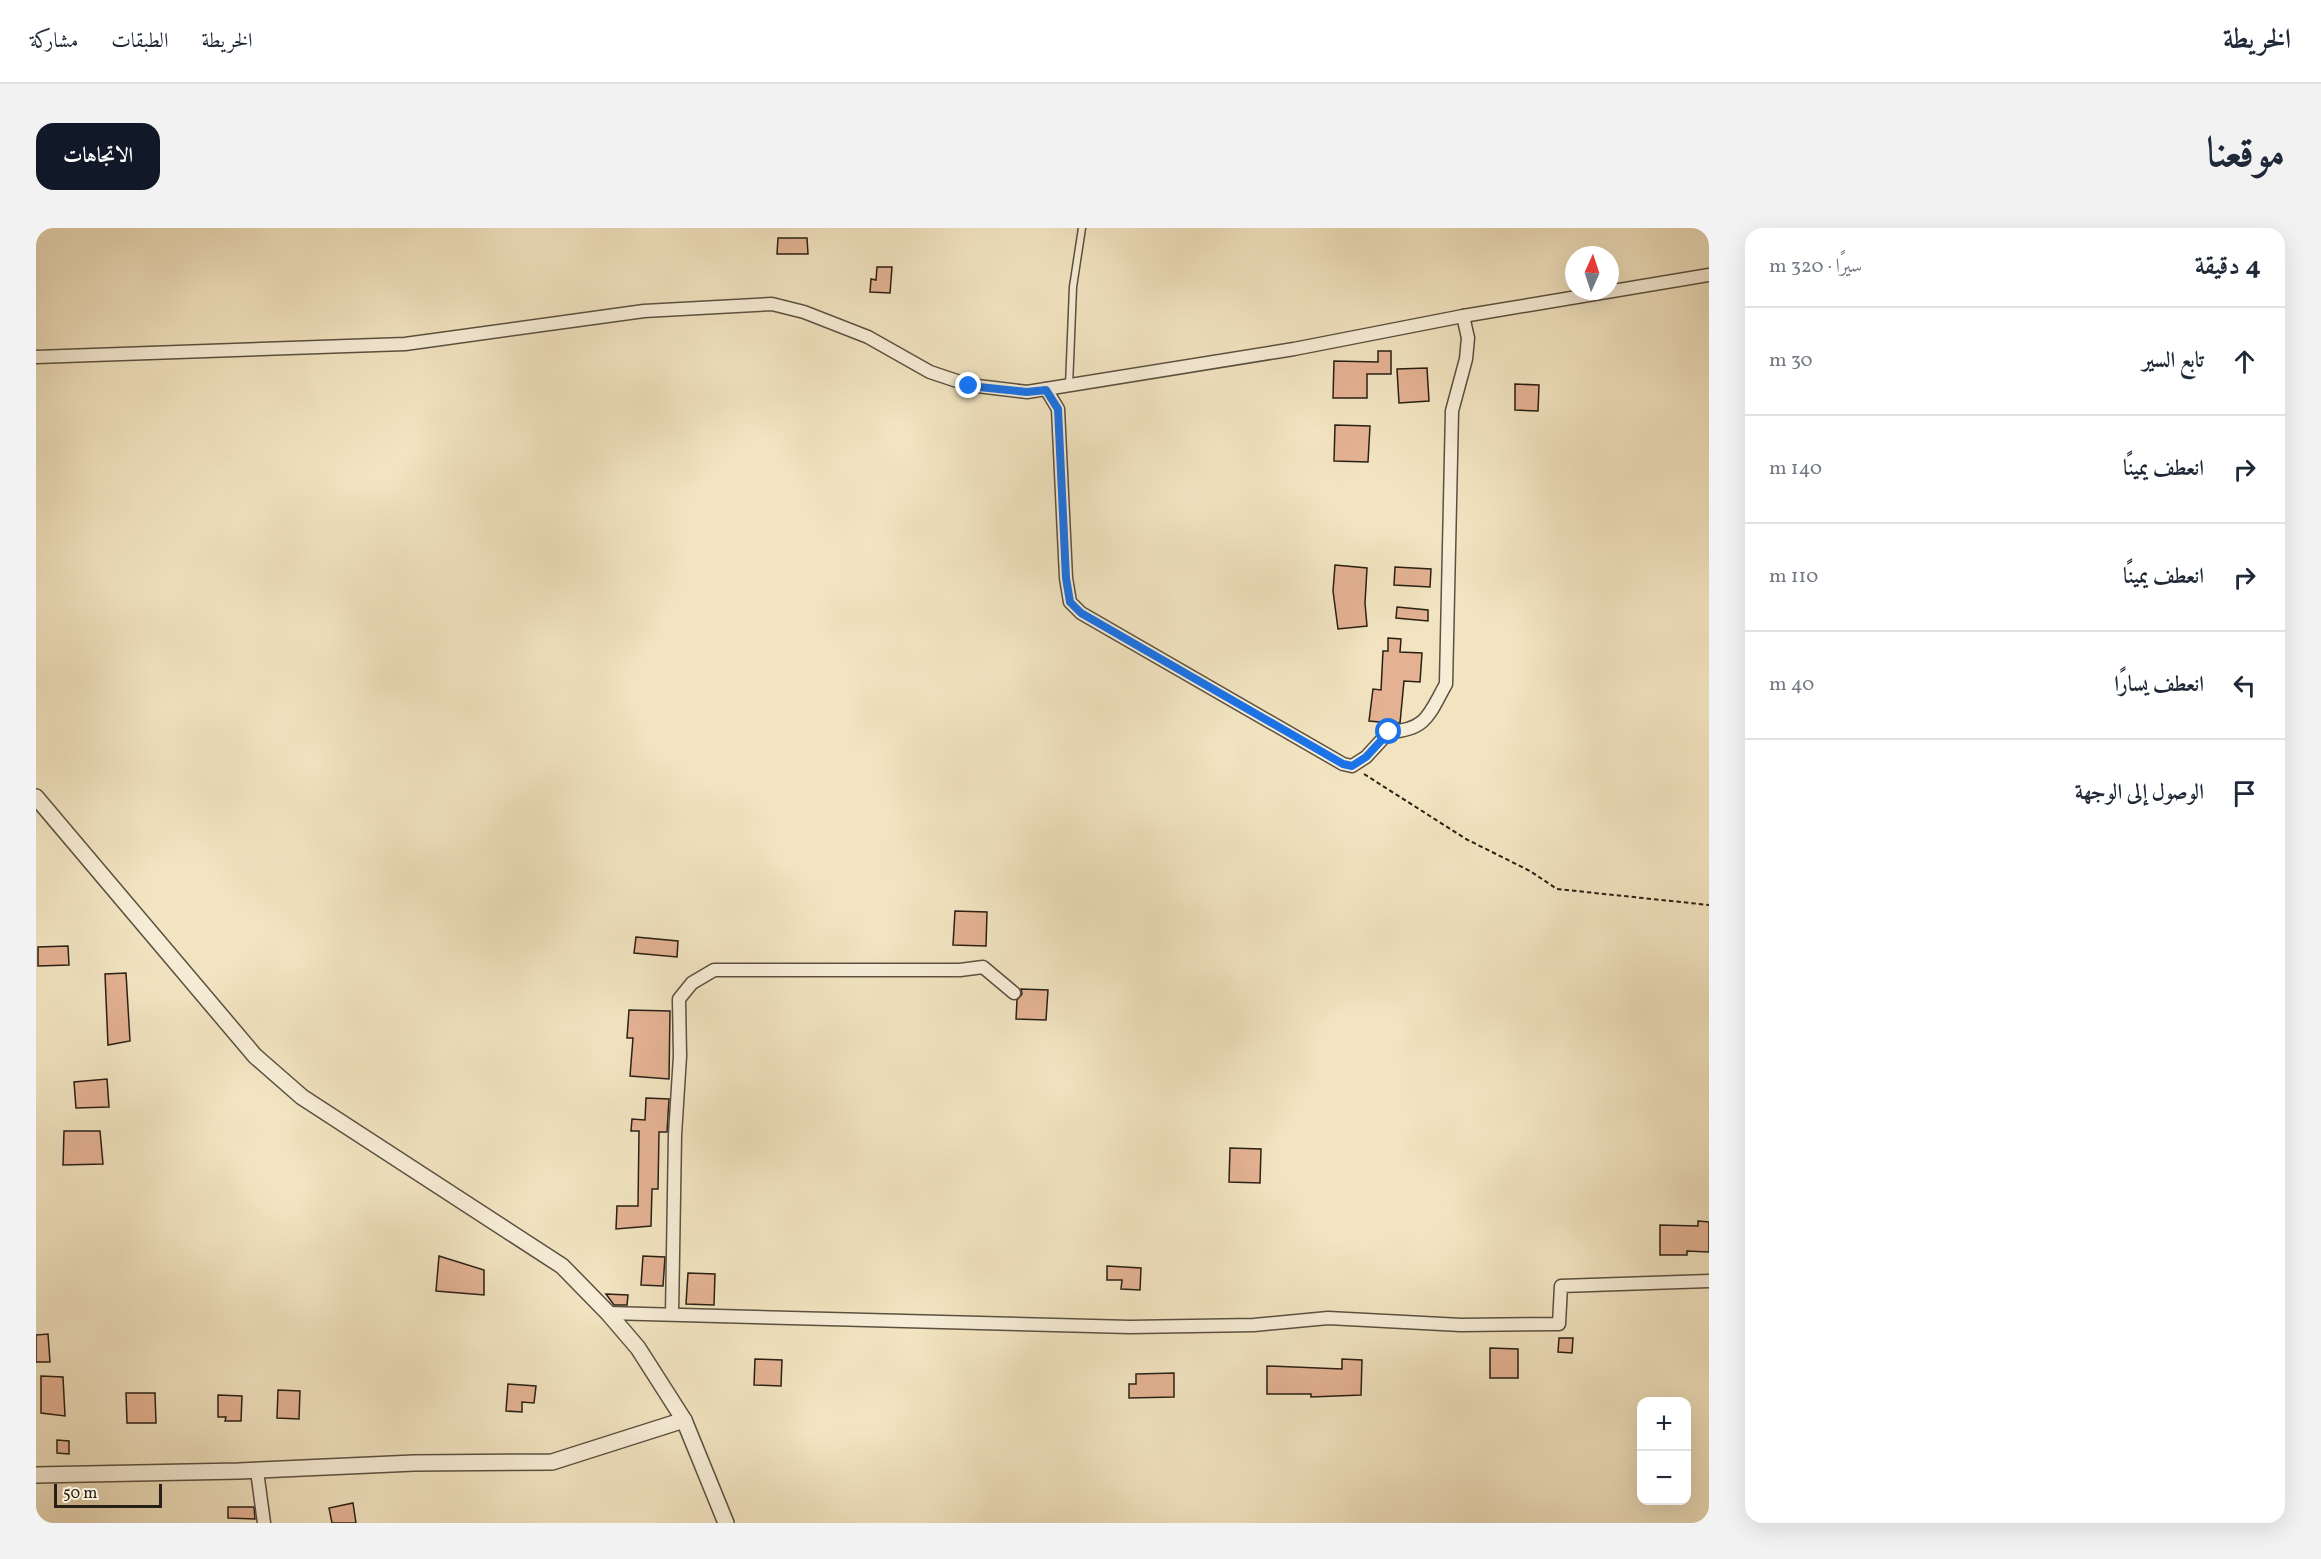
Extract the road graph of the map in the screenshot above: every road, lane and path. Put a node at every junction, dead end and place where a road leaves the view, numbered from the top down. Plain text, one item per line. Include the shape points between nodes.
1 (1082, 228) edge
2 (1709, 275) edge
3 (1463, 316) junction
4 (36, 357) edge
5 (1068, 386) junction
6 (1046, 390) junction
7 (1352, 766) junction
8 (36, 796) edge
9 (1709, 905) edge
10 (1014, 993) dead end
11 (1709, 1281) edge
12 (608, 1313) junction
13 (672, 1314) junction
14 (684, 1419) junction
15 (257, 1470) junction
16 (36, 1474) edge
17 (264, 1523) edge
18 (726, 1523) edge

1 - 5 lane via 1073,286
2 - 3 street
3 - 5 street via 1294,350
3 - 7 street via 1468,338 1466,359 1452,411 1446,684 1428,717 1410,731 1389,732
4 - 6 street via 405,344 644,311 772,304 868,337 930,372 969,386
5 - 6 street
6 - 7 street via 1058,409 1070,602 1081,613
7 - 9 path via 1466,839 1557,889
8 - 12 street via 255,1056 302,1097 561,1266
10 - 13 street via 983,967 714,970 692,983 679,999
11 - 13 street via 1561,1286 1559,1324 1461,1325 1328,1318 1254,1325 1130,1327
12 - 13 street
12 - 14 street via 638,1348
14 - 15 street via 552,1462
14 - 18 street
15 - 16 street
15 - 17 street

